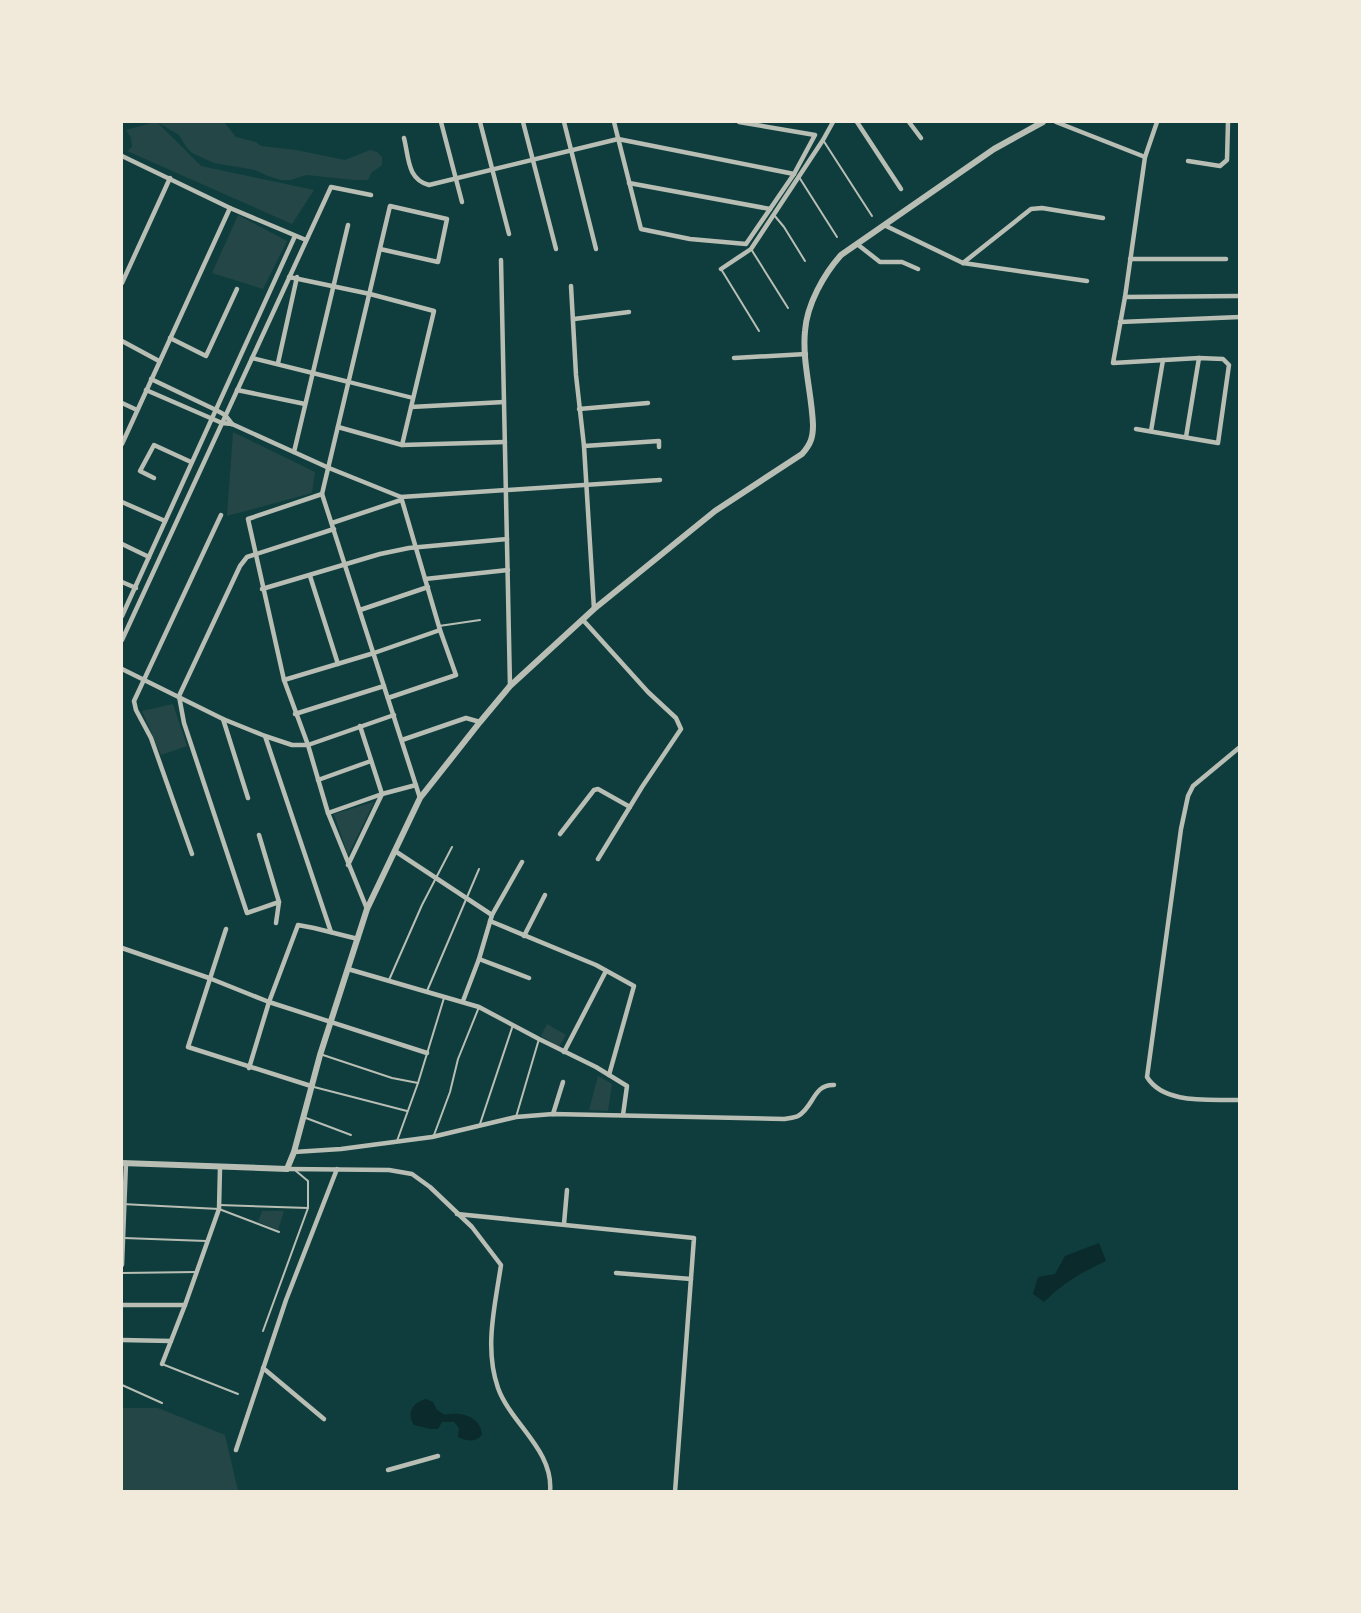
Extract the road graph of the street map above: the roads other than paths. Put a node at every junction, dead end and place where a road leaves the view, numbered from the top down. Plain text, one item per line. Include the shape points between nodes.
1 (441, 122) edge
2 (480, 122) edge
3 (523, 122) edge
4 (564, 122) edge
5 (614, 122) edge
6 (739, 122) edge
7 (833, 122) edge
8 (858, 122) edge
9 (909, 122) edge
10 (1043, 122) edge
11 (1056, 122) edge
12 (1157, 122) edge
13 (1228, 122) edge
14 (404, 138) dead end
15 (921, 138) dead end
16 (618, 139) junction
17 (823, 140) junction
18 (571, 151) junction
19 (122, 156) edge
20 (1145, 157) junction
21 (533, 160) junction
22 (1188, 161) dead end
23 (492, 171) junction
24 (797, 176) junction
25 (170, 178) junction
26 (456, 179) junction
27 (629, 183) junction
28 (900, 189) dead end
29 (371, 195) dead end
30 (462, 202) dead end
31 (230, 208) junction
32 (770, 208) junction
33 (774, 215) junction
34 (873, 216) dead end
35 (1103, 218) dead end
36 (348, 225) dead end
37 (884, 225) junction
38 (509, 234) dead end
39 (295, 236) junction
40 (837, 237) dead end
41 (306, 240) junction
42 (857, 244) junction
43 (380, 249) junction
44 (556, 249) dead end
45 (596, 249) dead end
46 (751, 249) junction
47 (1130, 259) junction
48 (501, 260) dead end
49 (1226, 260) dead end
50 (805, 261) dead end
51 (963, 263) junction
52 (721, 269) joint
53 (918, 269) dead end
54 (289, 277) junction
55 (297, 277) junction
56 (1087, 281) dead end
57 (122, 283) edge
58 (333, 286) junction
59 (572, 286) dead end
60 (237, 289) dead end
61 (370, 294) junction
62 (1239, 296) edge
63 (1125, 297) junction
64 (788, 308) dead end
65 (629, 312) dead end
66 (1239, 317) edge
67 (574, 319) junction
68 (1120, 322) junction
69 (759, 331) dead end
70 (170, 338) junction
71 (122, 341) edge
72 (806, 354) junction
73 (252, 358) junction
74 (734, 358) dead end
75 (1199, 358) junction
76 (1163, 360) junction
77 (159, 361) junction
78 (278, 363) junction
79 (313, 372) junction
80 (151, 379) junction
81 (349, 382) junction
82 (146, 390) junction
83 (237, 390) junction
84 (413, 398) junction
85 (504, 402) junction
86 (122, 403) edge
87 (648, 403) dead end
88 (305, 404) junction
89 (411, 407) junction
90 (579, 409) junction
91 (138, 410) junction
92 (216, 410) junction
93 (225, 415) junction
94 (212, 418) junction
95 (222, 423) junction
96 (232, 424) junction
97 (338, 427) junction
98 (1136, 429) dead end
99 (1151, 431) junction
100 (1186, 437) junction
101 (506, 442) junction
102 (122, 444) edge
103 (402, 446) junction
104 (584, 446) junction
105 (659, 447) dead end
106 (294, 452) junction
107 (191, 462) junction
108 (329, 468) junction
109 (154, 478) dead end
110 (660, 480) dead end
111 (585, 484) junction
112 (507, 490) junction
113 (322, 495) junction
114 (401, 498) junction
115 (122, 502) edge
116 (221, 515) dead end
117 (165, 521) junction
118 (332, 523) junction
119 (334, 529) junction
120 (507, 539) junction
121 (122, 544) edge
122 (415, 548) junction
123 (256, 555) junction
124 (149, 557) junction
125 (346, 565) junction
126 (508, 570) junction
127 (310, 576) junction
128 (425, 579) junction
129 (122, 582) edge
130 (428, 587) junction
131 (136, 588) junction
132 (262, 589) junction
133 (594, 609) junction
134 (360, 610) junction
135 (122, 616) edge
136 (480, 620) dead end
137 (583, 620) junction
138 (440, 628) junction
139 (122, 640) edge
140 (374, 653) junction
141 (338, 664) junction
142 (122, 669) edge
143 (144, 680) junction
144 (284, 680) junction
145 (384, 686) junction
146 (510, 687) junction
147 (179, 696) junction
148 (388, 699) junction
149 (295, 714) junction
150 (393, 715) junction
151 (223, 719) junction
152 (480, 722) junction
153 (360, 726) junction
154 (265, 736) junction
155 (402, 740) junction
156 (308, 745) junction
157 (1239, 747) edge
158 (371, 761) junction
159 (318, 780) junction
160 (416, 785) junction
161 (382, 794) junction
162 (248, 798) dead end
163 (420, 798) junction
164 (630, 807) junction
165 (328, 813) junction
166 (560, 834) dead end
167 (259, 835) dead end
168 (452, 847) dead end
169 (395, 851) junction
170 (192, 854) dead end
171 (598, 859) dead end
172 (522, 862) dead end
173 (348, 865) junction
174 (479, 869) dead end
175 (436, 878) junction
176 (545, 895) dead end
177 (466, 898) junction
178 (279, 902) junction
179 (368, 909) junction
180 (491, 918) junction
181 (276, 922) dead end
182 (226, 929) dead end
183 (331, 932) junction
184 (524, 936) junction
185 (359, 939) junction
186 (122, 948) edge
187 (479, 959) junction
188 (348, 969) junction
189 (606, 971) junction
190 (209, 978) junction
191 (529, 978) dead end
192 (389, 980) junction
193 (428, 991) junction
194 (445, 996) junction
195 (463, 1001) junction
196 (269, 1002) junction
197 (479, 1007) junction
198 (331, 1022) junction
199 (513, 1025) junction
200 (539, 1040) junction
201 (564, 1052) junction
202 (428, 1053) junction
203 (320, 1054) junction
204 (249, 1068) junction
205 (609, 1075) junction
206 (563, 1082) dead end
207 (418, 1083) junction
208 (834, 1085) dead end
209 (311, 1086) junction
210 (1239, 1100) edge
211 (408, 1111) junction
212 (553, 1114) junction
213 (623, 1115) junction
214 (303, 1117) junction
215 (516, 1117) junction
216 (479, 1127) junction
217 (351, 1135) dead end
218 (432, 1137) junction
219 (397, 1142) junction
220 (294, 1152) junction
221 (124, 1163) edge
222 (220, 1168) junction
223 (337, 1168) junction
224 (291, 1169) junction
225 (567, 1190) dead end
226 (123, 1204) edge
227 (219, 1207) junction
228 (308, 1208) junction
229 (457, 1214) junction
230 (564, 1224) junction
231 (279, 1232) dead end
232 (122, 1238) edge
233 (208, 1241) junction
234 (122, 1265) edge
235 (196, 1272) junction
236 (122, 1273) edge
237 (616, 1273) dead end
238 (691, 1279) junction
239 (122, 1305) edge
240 (185, 1305) junction
241 (262, 1331) dead end
242 (122, 1340) edge
243 (171, 1341) junction
244 (162, 1364) joint
245 (263, 1368) junction
246 (122, 1385) edge
247 (238, 1394) dead end
248 (162, 1403) dead end
249 (324, 1419) dead end
250 (236, 1450) dead end
251 (438, 1456) dead end
252 (388, 1470) dead end
253 (550, 1491) edge
254 (675, 1491) edge

1 - 26 street
2 - 23 street
3 - 21 street
4 - 18 street
5 - 16 street
6 - 24 street via 815,135
7 - 17 street
8 - 28 street
9 - 15 street
10 - 37 street via 994,150
11 - 20 street
12 - 20 street
13 - 22 street via 1224,163 1220,166
14 - 26 street via 418,182 429,185
16 - 18 street
16 - 24 street
16 - 27 street
17 - 24 street
17 - 34 lane
18 - 21 street
18 - 45 street
19 - 25 street
20 - 47 street
21 - 23 street
21 - 44 street
23 - 26 street
23 - 38 street
24 - 32 street
24 - 33 street
24 - 40 lane
25 - 31 street
25 - 57 street
26 - 30 street
27 - 32 street
27 - 32 street via 641,229 690,239 746,244
29 - 41 street via 330,187
31 - 39 street
31 - 70 street
33 - 46 street
33 - 50 lane
35 - 51 street via 1031,209
36 - 58 street
37 - 42 street
37 - 51 street
39 - 41 street
39 - 92 street
41 - 54 street
42 - 53 street via 880,262 902,262
42 - 72 street via 841,255 824,277 806,321
43 - 43 street via 390,206 447,219 438,262
43 - 61 street
46 - 52 street
46 - 64 lane
47 - 49 street
47 - 63 street
48 - 85 street
51 - 56 street
52 - 69 lane
54 - 55 street
54 - 73 street
55 - 58 street
55 - 78 street
58 - 61 street
58 - 79 street
59 - 67 street
60 - 70 street via 206,356
61 - 81 street
61 - 84 street via 434,311
62 - 63 street
63 - 68 street
65 - 67 street
66 - 68 street
67 - 90 street
68 - 76 street via 1113,363
70 - 77 street
71 - 77 street
72 - 74 street
72 - 133 street via 813,425 808,448 715,511
73 - 78 street
73 - 83 street
75 - 76 street
75 - 100 street
75 - 100 street via 1223,359 1229,365 1218,443
76 - 99 street
77 - 80 street
78 - 79 street
79 - 81 street
79 - 88 street
80 - 82 street
80 - 92 street
81 - 84 street
81 - 97 street
82 - 91 street
82 - 94 street
83 - 88 street
83 - 93 street
84 - 89 street
85 - 89 street
85 - 101 street
86 - 91 street
87 - 90 street
88 - 106 street
89 - 103 street
90 - 104 street
91 - 102 street
92 - 93 street
92 - 94 street
93 - 95 street
93 - 96 street
94 - 95 street
94 - 107 street
95 - 96 street
95 - 139 street
96 - 106 street
97 - 103 street
97 - 108 street
98 - 99 street
99 - 100 street
101 - 103 street
101 - 112 street
104 - 105 street via 658,441
104 - 111 street
106 - 108 street
107 - 109 street via 154,445 140,471
107 - 117 street
108 - 113 street
108 - 114 street
110 - 111 street
111 - 112 street
111 - 133 street
112 - 114 street
112 - 120 street
113 - 118 street
113 - 123 street via 248,519
114 - 118 street
114 - 122 street
115 - 117 street
116 - 143 street
117 - 124 street
118 - 119 street
119 - 123 street
119 - 125 street
120 - 122 street
120 - 126 street
121 - 124 street
122 - 125 street
122 - 128 street
123 - 132 street
123 - 147 street via 247,557 240,566
124 - 131 street
125 - 127 street
125 - 134 street
126 - 128 street
126 - 146 street
127 - 132 street
127 - 141 street
128 - 130 street
129 - 131 street
130 - 134 street
130 - 138 street
131 - 135 street
132 - 144 street
133 - 137 street
134 - 140 street
136 - 138 lane
137 - 146 street
137 - 164 street via 676,718 681,729
138 - 140 street
138 - 148 street via 456,675
140 - 141 street
140 - 145 street
141 - 144 street
142 - 143 street
143 - 147 street
143 - 170 street via 134,701 136,710 151,738
144 - 149 street
145 - 148 street
145 - 149 street
146 - 152 street
147 - 151 street
147 - 178 street via 184,723 247,913
148 - 150 street
149 - 156 street
150 - 153 street
150 - 155 street
151 - 154 street
151 - 162 street
152 - 155 street via 466,718
152 - 163 street
153 - 156 street
153 - 158 street
154 - 156 street via 292,745
154 - 183 street
155 - 160 street
156 - 159 street
157 - 210 street via 1193,786 1188,796 1147,1077 1161,1092
158 - 159 street
158 - 161 street
159 - 165 street
160 - 161 street
160 - 163 street
161 - 165 street
161 - 173 street
163 - 169 street
164 - 166 street via 594,790
164 - 171 street
165 - 173 street
167 - 178 street
168 - 175 lane
169 - 175 street
169 - 179 street
172 - 180 street
173 - 179 street
174 - 177 lane
175 - 177 street
175 - 192 lane
176 - 184 street
177 - 180 street
177 - 193 lane
178 - 181 street
179 - 185 street
180 - 184 street
180 - 187 street
182 - 190 street
183 - 185 street
183 - 196 street via 301,925 296,928
184 - 189 street
185 - 188 street
186 - 190 street
187 - 191 street
187 - 195 street
188 - 192 street
188 - 198 street
189 - 201 street
189 - 205 street via 634,986
190 - 196 street
190 - 204 street via 188,1047
192 - 193 street
193 - 194 street
194 - 195 street
194 - 202 lane
195 - 197 street
196 - 198 street
196 - 204 street
197 - 199 street
197 - 218 lane
198 - 202 street
198 - 203 street
199 - 200 street
199 - 216 lane
200 - 201 street
200 - 215 lane
201 - 205 street
202 - 207 lane
203 - 207 lane
203 - 209 street
204 - 209 street
205 - 213 street via 627,1086
206 - 212 street
207 - 211 lane
208 - 213 street via 825,1084 798,1116 784,1119
209 - 211 lane
209 - 214 street
211 - 219 lane
212 - 213 street
212 - 215 street
214 - 217 lane
214 - 220 street
215 - 216 street
216 - 218 street
218 - 219 street
219 - 220 street
220 - 224 street
221 - 222 street
221 - 226 street
222 - 224 street
222 - 227 street
223 - 224 street
223 - 229 street via 412,1174
223 - 245 street
224 - 228 lane via 308,1181
225 - 230 street
226 - 227 lane
226 - 232 street
227 - 228 lane
227 - 231 lane
227 - 233 street
228 - 241 lane
229 - 230 street
229 - 253 street via 501,1265 490,1354 508,1411 544,1457
230 - 238 street via 694,1238
232 - 233 lane
232 - 234 street
233 - 235 street
235 - 236 lane
235 - 240 street
237 - 238 street
238 - 254 street
239 - 240 street
240 - 243 street
242 - 243 street
243 - 244 street
244 - 247 lane
245 - 249 street
245 - 250 street
246 - 248 lane
251 - 252 street

